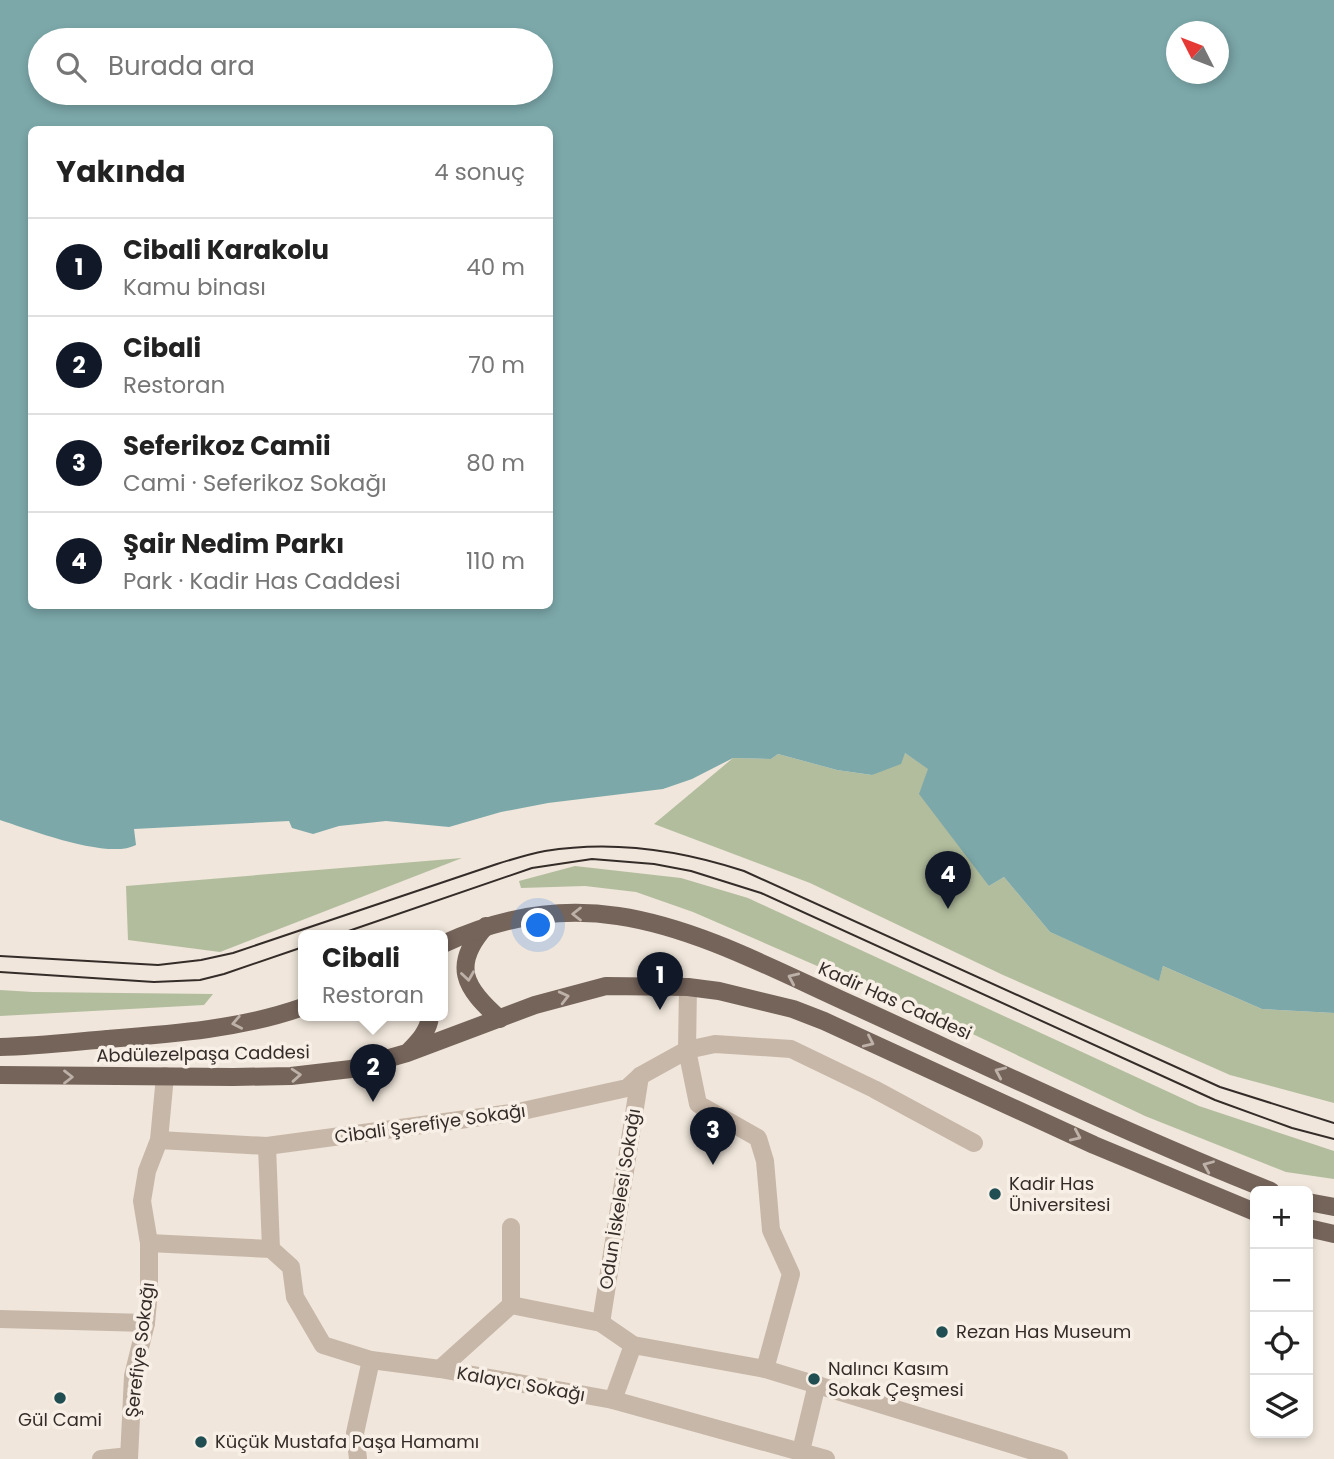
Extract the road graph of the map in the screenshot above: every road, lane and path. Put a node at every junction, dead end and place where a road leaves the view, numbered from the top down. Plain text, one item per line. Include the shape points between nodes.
1 (486, 926) junction
2 (448, 942) edge
3 (688, 987) junction
4 (298, 1009) edge
5 (500, 1019) junction
6 (430, 1021) edge
7 (0, 1047) edge
8 (687, 1050) junction
9 (407, 1053) junction
10 (0, 1075) edge
11 (165, 1076) junction
12 (640, 1076) junction
13 (159, 1140) junction
14 (974, 1143) dead end
15 (267, 1146) junction
16 (1259, 1186) edge
17 (1313, 1203) edge
18 (1334, 1207) edge
19 (1250, 1210) edge
20 (511, 1227) dead end
21 (1313, 1229) edge
22 (1334, 1234) edge
23 (149, 1243) junction
24 (271, 1249) junction
25 (512, 1305) junction
26 (0, 1319) edge
27 (146, 1323) junction
28 (601, 1323) junction
29 (633, 1345) junction
30 (371, 1360) junction
31 (440, 1369) junction
32 (765, 1370) junction
33 (817, 1384) junction
34 (614, 1401) junction
35 (802, 1451) junction
36 (129, 1457) edge
37 (101, 1459) edge
38 (358, 1459) edge
39 (826, 1459) edge
40 (1055, 1459) edge

1 - 2 main road
1 -> 5 main road via 470,950 466,979 482,1004
16 -> 1 main road, Kadir Has Caddesi via 672,928 590,914 534,915
5 -> 3 main road, Abdülezelpaşa Caddesi via 606,986
3 - 8 street
3 -> 19 main road via 719,990 824,1021 1094,1145
4 -> 7 main road, Abdülezelpaşa Caddesi via 197,1030
5 - 9 main road, Abdülezelpaşa Caddesi
6 - 9 main road
8 - 12 street, Cibali Şerefiye Sokağı
8 - 14 street via 715,1044 790,1049
8 - 32 street via 698,1104 758,1138 765,1161 771,1230 791,1274
11 -> 9 main road, Abdülezelpaşa Caddesi via 301,1075 351,1069
10 -> 11 main road, Abdülezelpaşa Caddesi
11 - 13 street, Şerefiye Sokağı
12 - 15 street, Cibali Şerefiye Sokağı via 627,1088 518,1112
12 - 28 street, Odun İskelesi Sokağı
13 - 15 street, Cibali Şerefiye Sokağı
13 - 23 street, Şerefiye Sokağı via 142,1201
15 - 24 street
17 - 18 main road
20 - 25 street
21 - 22 main road
23 - 24 street
23 - 27 street, Şerefiye Sokağı
24 - 30 street, Kalaycı Sokağı via 291,1266 295,1297 323,1345
25 - 28 street
25 - 31 street
26 - 27 street
27 - 36 street, Şerefiye Sokağı via 133,1376
28 - 29 street
29 - 32 street
29 - 34 street
30 - 31 street, Kalaycı Sokağı
30 - 38 street via 355,1433
31 - 34 street, Kalaycı Sokağı
32 - 33 street
33 - 35 street
33 - 40 street
34 - 35 street, Kalaycı Sokağı
35 - 39 street, Kalaycı Sokağı
36 - 37 street

